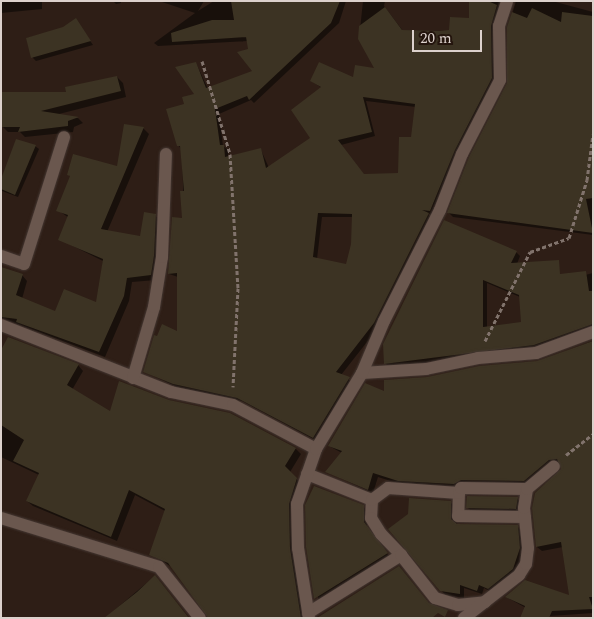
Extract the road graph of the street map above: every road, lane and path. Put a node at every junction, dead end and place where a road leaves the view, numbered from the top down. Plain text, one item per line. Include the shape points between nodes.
1 (507, 1) edge
2 (202, 61) dead end
3 (593, 134) edge
4 (64, 137) dead end
5 (166, 154) dead end
6 (1, 256) edge
7 (1, 325) edge
8 (593, 332) edge
9 (478, 358) junction
10 (362, 373) junction
11 (132, 378) junction
12 (233, 405) junction
13 (593, 434) edge
14 (316, 449) junction
15 (554, 466) joint
16 (307, 474) junction
17 (527, 489) junction
18 (459, 493) junction
19 (372, 500) junction
20 (525, 517) junction
21 (1, 518) edge
22 (402, 555) junction
23 (485, 602) junction
24 (308, 616) edge
25 (200, 618) edge
26 (464, 618) edge

1 - 10 street via 499,26 500,80 462,154 440,210 384,321
2 - 12 path via 230,154 238,288 233,339
3 - 9 path via 587,180 569,238 530,252
4 - 6 street via 24,264
5 - 11 street via 162,257 154,307
7 - 11 street
8 - 9 street via 536,353
9 - 10 street via 426,368
10 - 14 street
11 - 12 street via 171,392
12 - 14 street
13 - 15 path via 580,441
14 - 16 street
15 - 17 street
16 - 19 street
16 - 24 street via 297,504 298,548
17 - 18 street via 462,488
17 - 20 street
18 - 19 street via 388,488
18 - 20 street via 458,516
19 - 22 street via 371,518 381,534
20 - 23 street via 526,564 519,575
21 - 25 street via 159,567
22 - 23 street via 435,598 458,605
22 - 24 street
23 - 26 street

